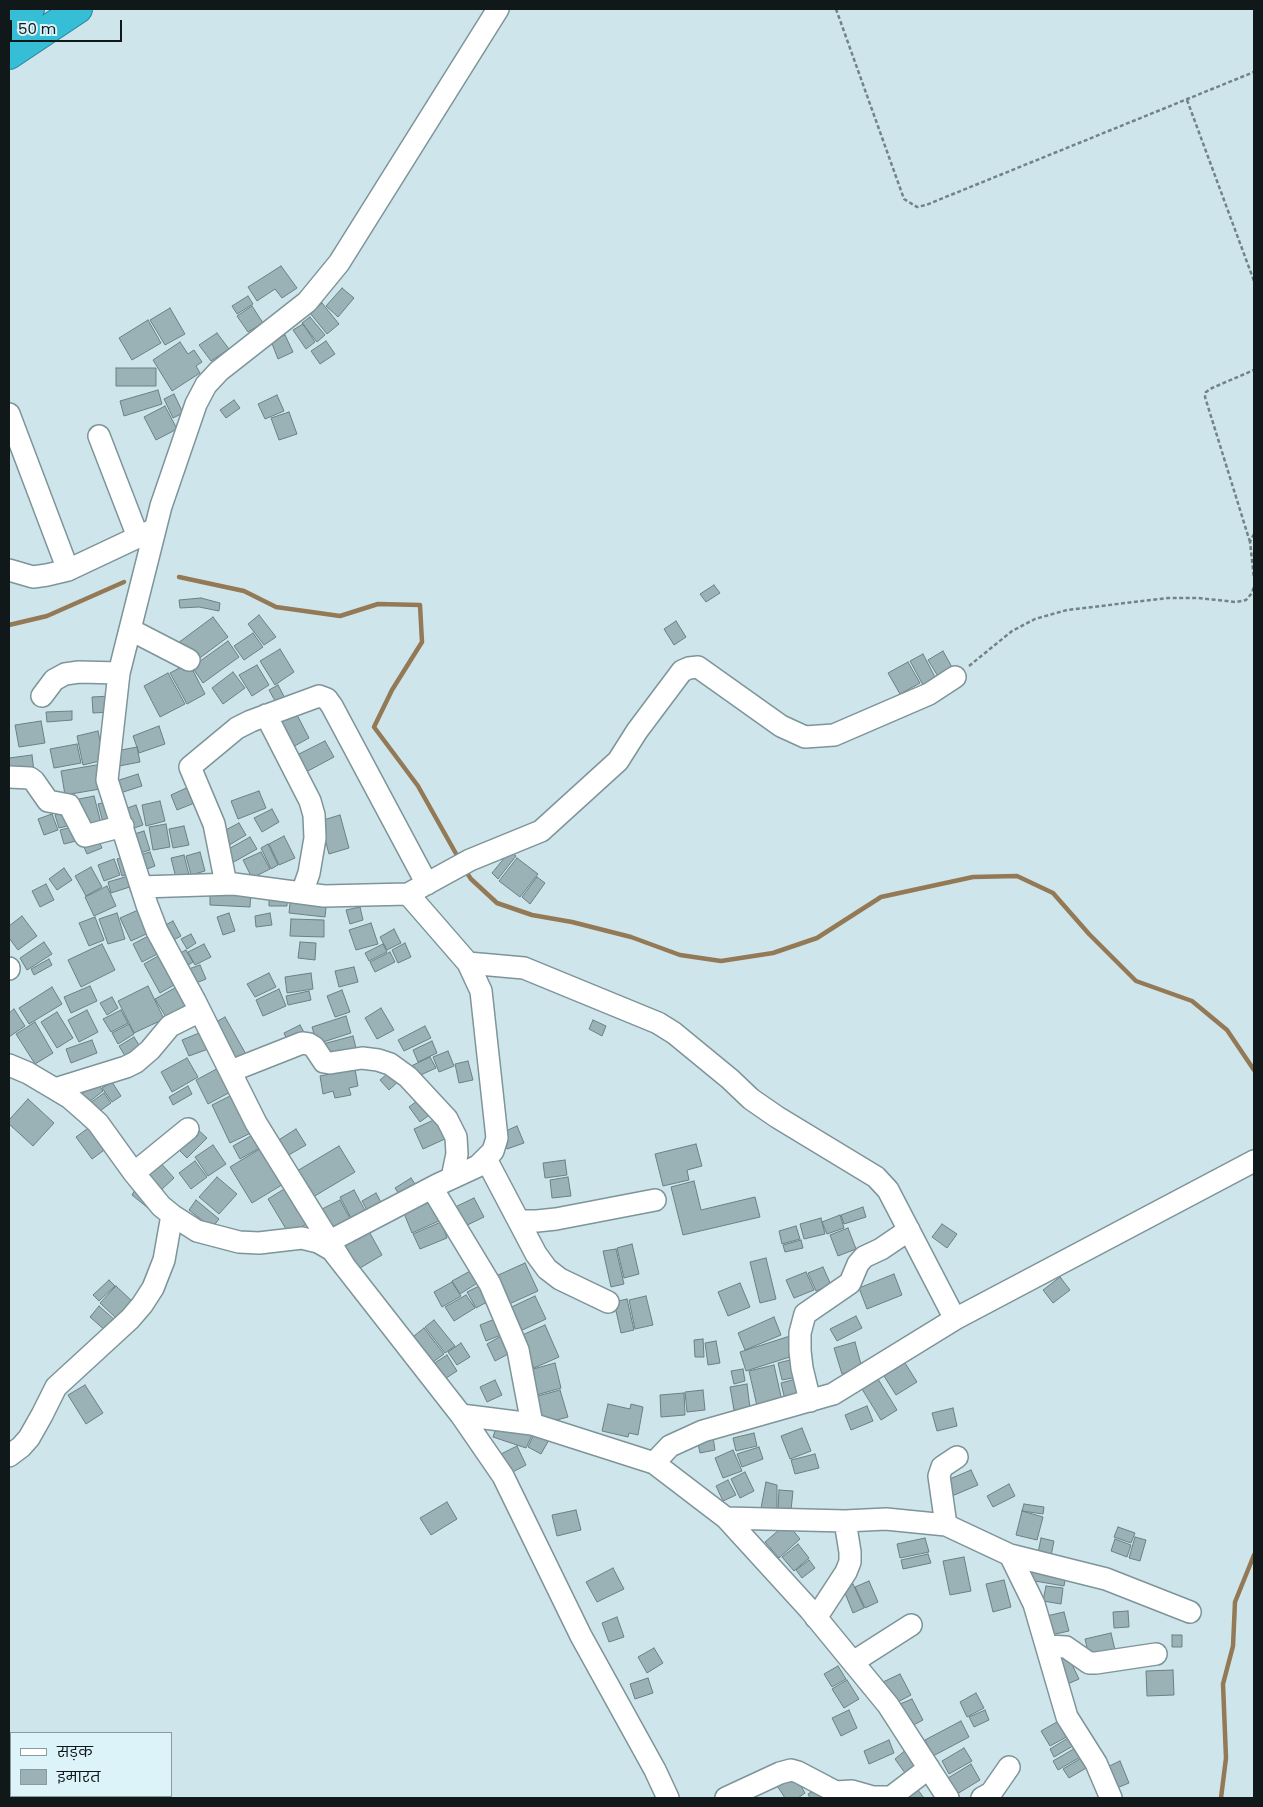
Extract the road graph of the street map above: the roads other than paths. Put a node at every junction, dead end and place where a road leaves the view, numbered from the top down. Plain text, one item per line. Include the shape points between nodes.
1 (30, 9) edge
2 (78, 9) edge
3 (498, 9) edge
4 (9, 22) edge
5 (9, 55) edge
6 (9, 414) edge
7 (99, 436) dead end
8 (146, 534) junction
9 (9, 570) edge
10 (68, 570) junction
11 (131, 630) junction
12 (189, 660) dead end
13 (120, 673) junction
14 (955, 678) road end
15 (42, 696) dead end
16 (266, 715) junction
17 (9, 777) edge
18 (122, 826) junction
19 (433, 881) junction
20 (226, 884) junction
21 (141, 887) junction
22 (302, 893) junction
23 (408, 894) junction
24 (468, 963) junction
25 (200, 1011) junction
26 (9, 1065) edge
27 (230, 1071) junction
28 (55, 1089) junction
29 (188, 1129) dead end
30 (486, 1159) junction
31 (1254, 1161) edge
32 (134, 1173) junction
33 (452, 1178) junction
34 (432, 1188) junction
35 (655, 1200) dead end
36 (172, 1215) junction
37 (520, 1221) junction
38 (909, 1230) junction
39 (330, 1241) junction
40 (344, 1265) junction
41 (608, 1302) dead end
42 (955, 1319) junction
43 (810, 1401) junction
44 (461, 1415) junction
45 (532, 1424) junction
46 (9, 1456) edge
47 (957, 1457) dead end
48 (654, 1463) junction
49 (726, 1518) junction
50 (845, 1521) junction
51 (946, 1525) junction
52 (1010, 1555) junction
53 (1190, 1612) dead end
54 (816, 1618) junction
55 (911, 1625) dead end
56 (1047, 1646) junction
57 (1156, 1654) dead end
58 (853, 1662) junction
59 (1009, 1767) dead end
60 (929, 1768) junction
61 (668, 1798) edge
62 (726, 1798) edge
63 (948, 1798) edge
64 (982, 1798) edge
65 (1112, 1798) edge

1 - 4 highway
2 - 5 highway
3 - 8 street via 339,263 307,302 219,371 206,385 196,404 161,506
6 - 10 street
7 - 8 street
8 - 10 street
8 - 11 street via 147,562
9 - 10 street via 33,577
11 - 12 street
11 - 13 street
13 - 15 street via 65,674 54,680
13 - 18 street via 107,780
14 - 19 street via 929,694 834,735 805,738 781,726 698,667 689,668 682,671 618,761 542,831 470,860
16 - 19 street via 312,697 327,699
16 - 20 street via 237,728 190,767 214,824
16 - 22 street via 314,815 315,838
17 - 18 street via 30,778 48,801 69,805 85,836
18 - 21 street
19 - 23 street
20 - 21 street
20 - 22 street
21 - 25 street via 157,931
22 - 23 street via 324,896
23 - 24 street
24 - 30 street via 481,991 497,1138
24 - 38 street via 524,968 666,1028 751,1099 876,1177 888,1190
25 - 27 street
25 - 28 street via 170,1026 136,1062
26 - 28 street
27 - 33 street via 302,1043 314,1047 324,1062 362,1058 390,1064 408,1077 447,1119 456,1136 457,1154
27 - 39 street via 256,1123
28 - 32 street via 98,1123
29 - 32 street
30 - 33 street
30 - 37 street
31 - 42 street
32 - 36 street
33 - 34 street
34 - 39 street
34 - 45 street via 490,1284 518,1350
35 - 37 street via 556,1219
36 - 40 street via 197,1231 239,1242 302,1238 318,1242 332,1250
36 - 46 street via 164,1260 142,1306 56,1387 29,1438
37 - 41 street via 547,1270
38 - 42 street
38 - 43 street via 864,1257 850,1283 803,1317 800,1351
39 - 40 street
40 - 44 street
42 - 43 street via 833,1394
43 - 48 street via 703,1431 670,1446
44 - 45 street
44 - 61 street via 503,1476 581,1636
45 - 48 street
47 - 51 street via 942,1467 939,1476
48 - 49 street
49 - 50 street
49 - 54 street
50 - 51 street via 886,1519
50 - 54 street via 850,1562
51 - 52 street
52 - 53 street via 1106,1579
52 - 56 street via 1031,1596
54 - 58 street
55 - 58 street
56 - 57 street via 1066,1648 1089,1663
56 - 65 street via 1067,1717 1096,1764
58 - 60 street via 888,1705
59 - 64 street via 990,1793
60 - 62 street via 891,1797 873,1797 852,1790 836,1792 791,1770 780,1772
60 - 63 street

